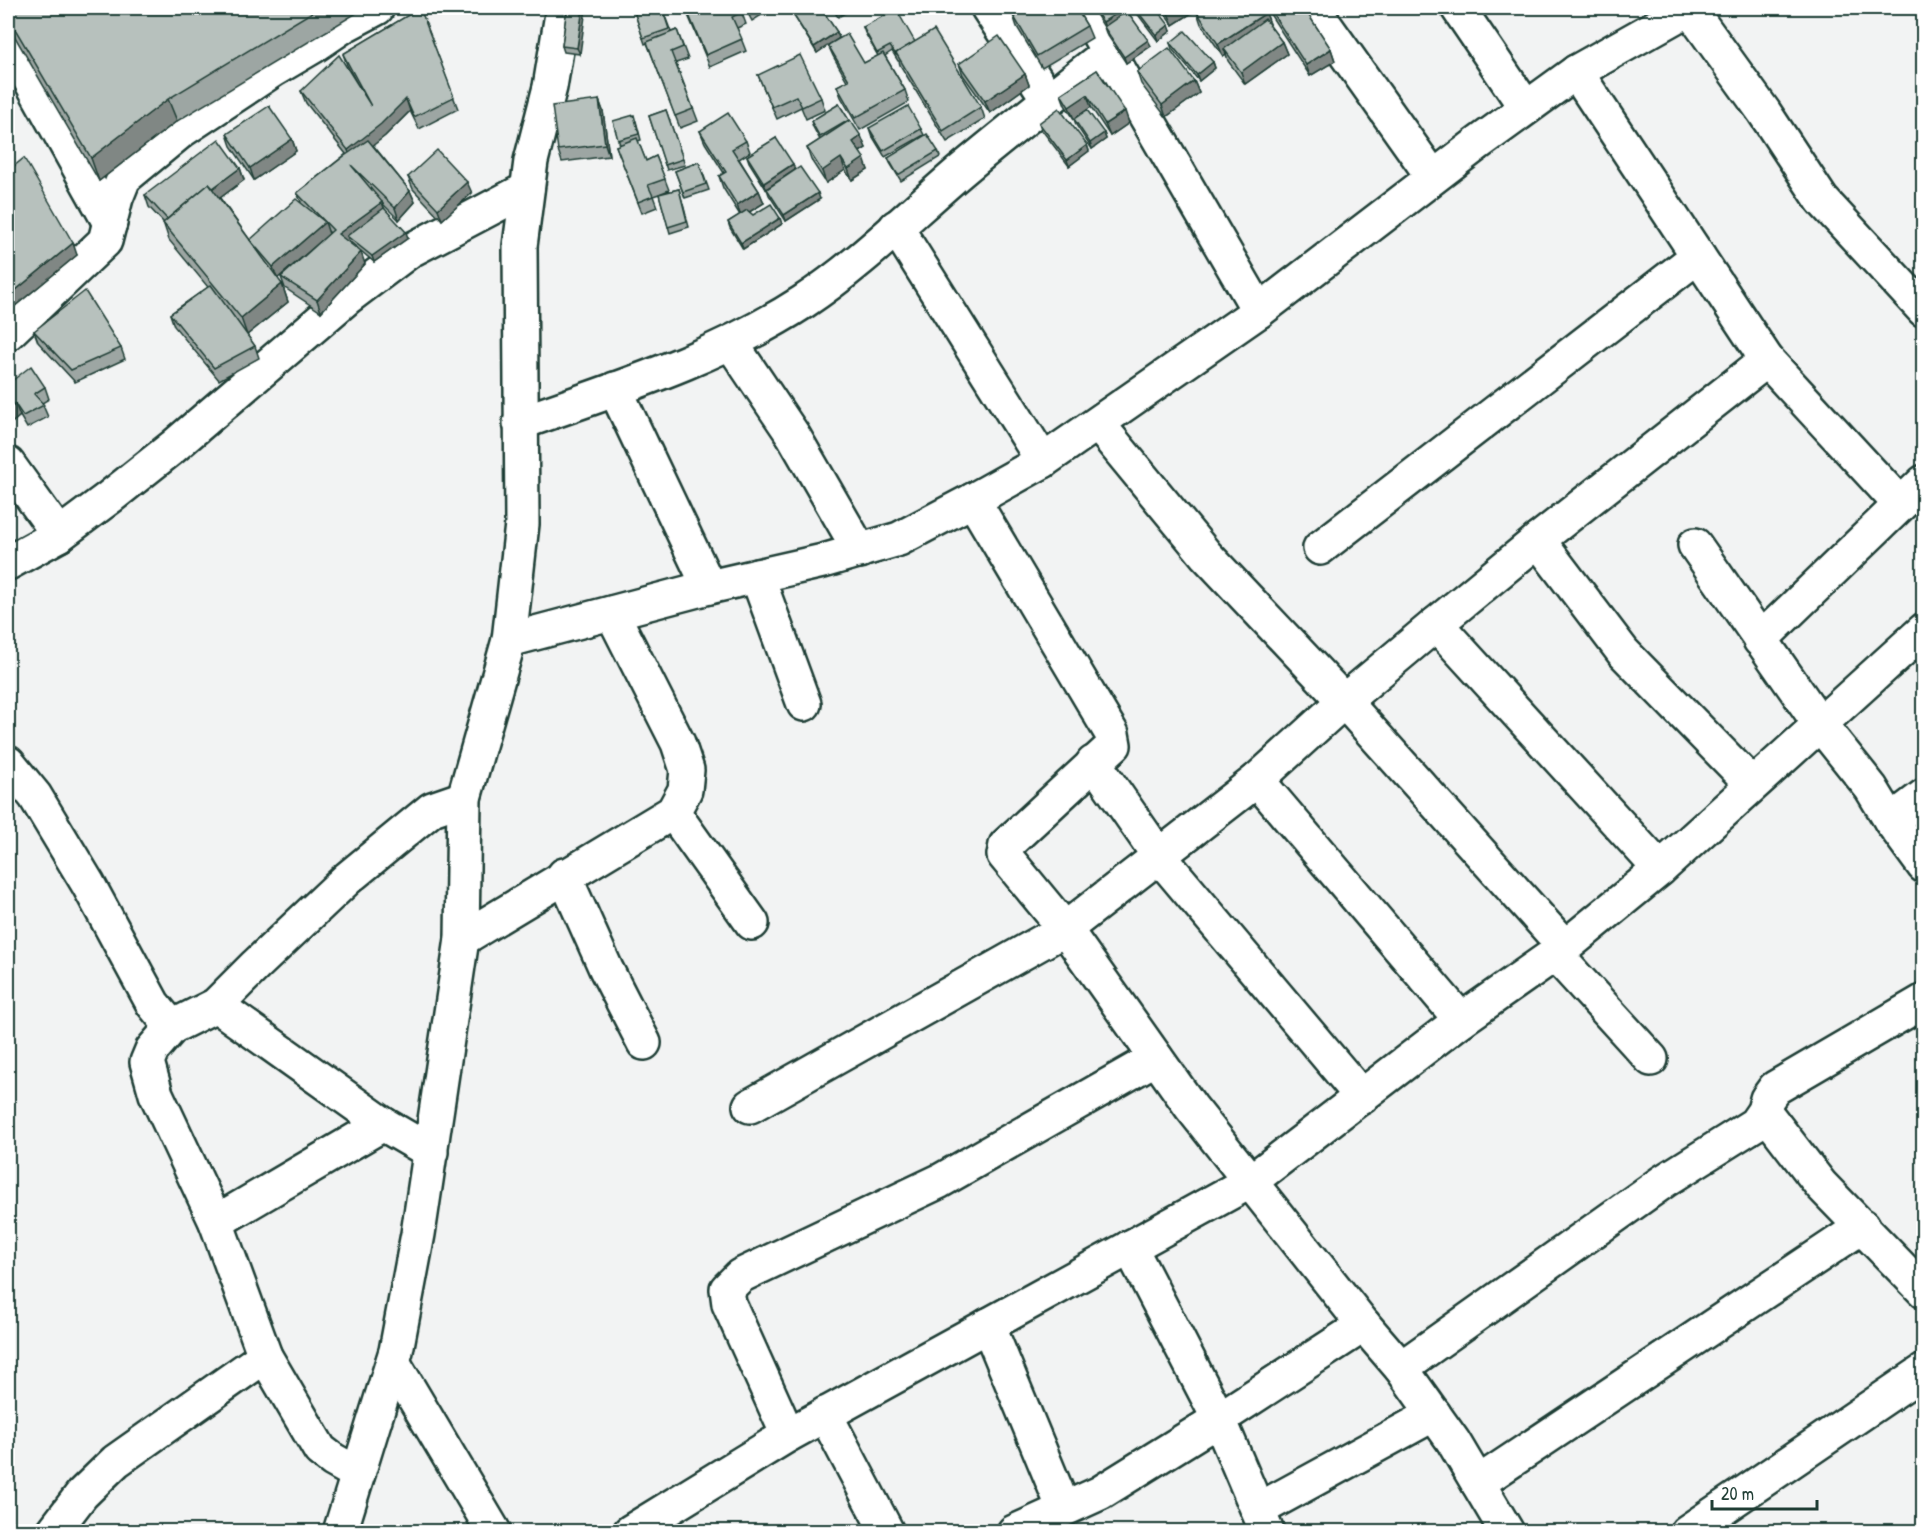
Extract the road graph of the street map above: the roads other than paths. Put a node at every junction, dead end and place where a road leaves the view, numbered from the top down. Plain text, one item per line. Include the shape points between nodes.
1 (377, 8) edge
2 (563, 8) edge
3 (988, 8) edge
4 (1083, 8) edge
5 (1313, 8) edge
6 (1458, 8) edge
7 (1689, 8) edge
8 (8, 40) edge
9 (1108, 53) junction
10 (1576, 72) junction
11 (1049, 100) junction
12 (1526, 108) junction
13 (1433, 177) junction
14 (527, 189) junction
15 (110, 222) junction
16 (896, 227) junction
17 (1698, 256) junction
18 (1923, 309) edge
19 (1259, 311) junction
20 (8, 333) edge
21 (730, 343) junction
22 (1767, 360) junction
23 (615, 389) junction
24 (520, 423) junction
25 (1098, 424) junction
26 (1043, 461) junction
27 (8, 465) edge
28 (1923, 482) edge
29 (973, 500) junction
30 (1900, 504) junction
31 (59, 535) junction
32 (1538, 540) junction
33 (1695, 545) dead end
34 (1320, 548) dead end
35 (860, 551) junction
36 (8, 562) edge
37 (757, 576) junction
38 (709, 587) junction
39 (612, 613) junction
40 (1436, 624) junction
41 (1923, 630) edge
42 (509, 640) junction
43 (1760, 640) junction
44 (1344, 701) junction
45 (804, 704) dead end
46 (1819, 723) junction
47 (8, 763) edge
48 (1093, 763) junction
49 (1257, 780) junction
50 (1752, 784) junction
51 (1923, 796) edge
52 (464, 798) junction
53 (673, 812) junction
54 (1891, 821) junction
55 (1159, 856) junction
56 (1923, 866) edge
57 (1660, 869) junction
58 (564, 876) junction
59 (752, 923) dead end
60 (1065, 930) junction
61 (462, 939) junction
62 (1560, 951) junction
63 (1923, 1001) edge
64 (216, 1005) junction
65 (1461, 1020) junction
66 (172, 1027) junction
67 (644, 1043) dead end
68 (1156, 1058) junction
69 (1652, 1059) dead end
70 (1362, 1097) junction
71 (750, 1106) dead end
72 (1764, 1111) junction
73 (383, 1124) junction
74 (431, 1152) junction
75 (1251, 1181) junction
76 (216, 1222) junction
77 (1863, 1226) junction
78 (1130, 1247) junction
79 (1923, 1291) edge
80 (988, 1325) junction
81 (1364, 1325) junction
82 (265, 1356) junction
83 (393, 1362) junction
84 (1401, 1368) junction
85 (1923, 1371) edge
86 (825, 1414) junction
87 (1434, 1414) junction
88 (1219, 1419) junction
89 (788, 1435) junction
90 (358, 1474) junction
91 (1478, 1483) junction
92 (1064, 1509) junction
93 (1262, 1521) edge
94 (1021, 1530) edge
95 (53, 1532) edge
96 (340, 1532) edge
97 (494, 1532) edge
98 (630, 1532) edge
99 (887, 1532) edge
100 (1507, 1532) edge
101 (1687, 1532) edge

1 - 15 street via 181,131 124,178
2 - 14 street
3 - 11 street
4 - 9 street
5 - 13 street
6 - 12 street
7 - 10 street
7 - 18 street via 1822,200
8 - 15 street
9 - 11 street
9 - 19 street
10 - 12 street
10 - 17 street
11 - 16 street
12 - 13 street
13 - 19 street
14 - 24 street via 520,246
14 - 31 street via 409,251 348,297 173,447
15 - 20 street via 105,242
16 - 21 street via 803,302
16 - 26 street
17 - 22 street
17 - 34 street
19 - 25 street
21 - 23 street
21 - 35 street via 793,435
22 - 30 street
22 - 32 street
23 - 24 street
23 - 38 street
24 - 42 street via 522,524
25 - 26 street
25 - 44 street via 1206,555
26 - 29 street
27 - 31 street
28 - 30 street
29 - 35 street via 899,539
29 - 48 street via 1112,734 1114,745
30 - 43 street
31 - 36 street
32 - 40 street
32 - 50 street via 1623,652
33 - 43 street
35 - 37 street
37 - 38 street
37 - 45 street
38 - 39 street
39 - 42 street
39 - 53 street via 678,743 687,770 685,790
40 - 44 street
40 - 57 street
41 - 46 street
42 - 52 street
43 - 46 street
44 - 49 street
44 - 62 street
46 - 50 street
46 - 54 street via 1871,788
47 - 66 street via 35,796 153,1004
48 - 55 street
48 - 60 street via 1006,845 1004,855
49 - 55 street
49 - 65 street
50 - 57 street
51 - 54 street
52 - 61 street
52 - 64 street via 432,809 348,878
53 - 58 street
53 - 59 street
54 - 56 street
55 - 60 street
55 - 70 street
57 - 62 street
58 - 61 street
58 - 67 street
60 - 68 street
60 - 71 street
61 - 74 street
62 - 65 street
62 - 69 street
63 - 72 street via 1780,1084 1767,1099
64 - 66 street
64 - 73 street
65 - 70 street
66 - 76 street via 147,1062 156,1094
68 - 75 street
68 - 89 street via 940,1181 740,1276 728,1289 729,1304
70 - 75 street
72 - 77 street via 1821,1185
72 - 84 street via 1755,1124 1665,1181
73 - 74 street
73 - 76 street
74 - 83 street
75 - 78 street
75 - 81 street
76 - 82 street
77 - 79 street
77 - 91 street
78 - 80 street
78 - 88 street
80 - 86 street
80 - 92 street
81 - 84 street
81 - 88 street
82 - 90 street via 320,1450
82 - 95 street via 116,1461 82,1494
83 - 90 street
83 - 97 street
84 - 87 street
85 - 101 street
86 - 89 street
86 - 99 street
87 - 91 street
87 - 93 street
88 - 92 street via 1100,1493
88 - 93 street
89 - 98 street
90 - 96 street
91 - 100 street
92 - 94 street

